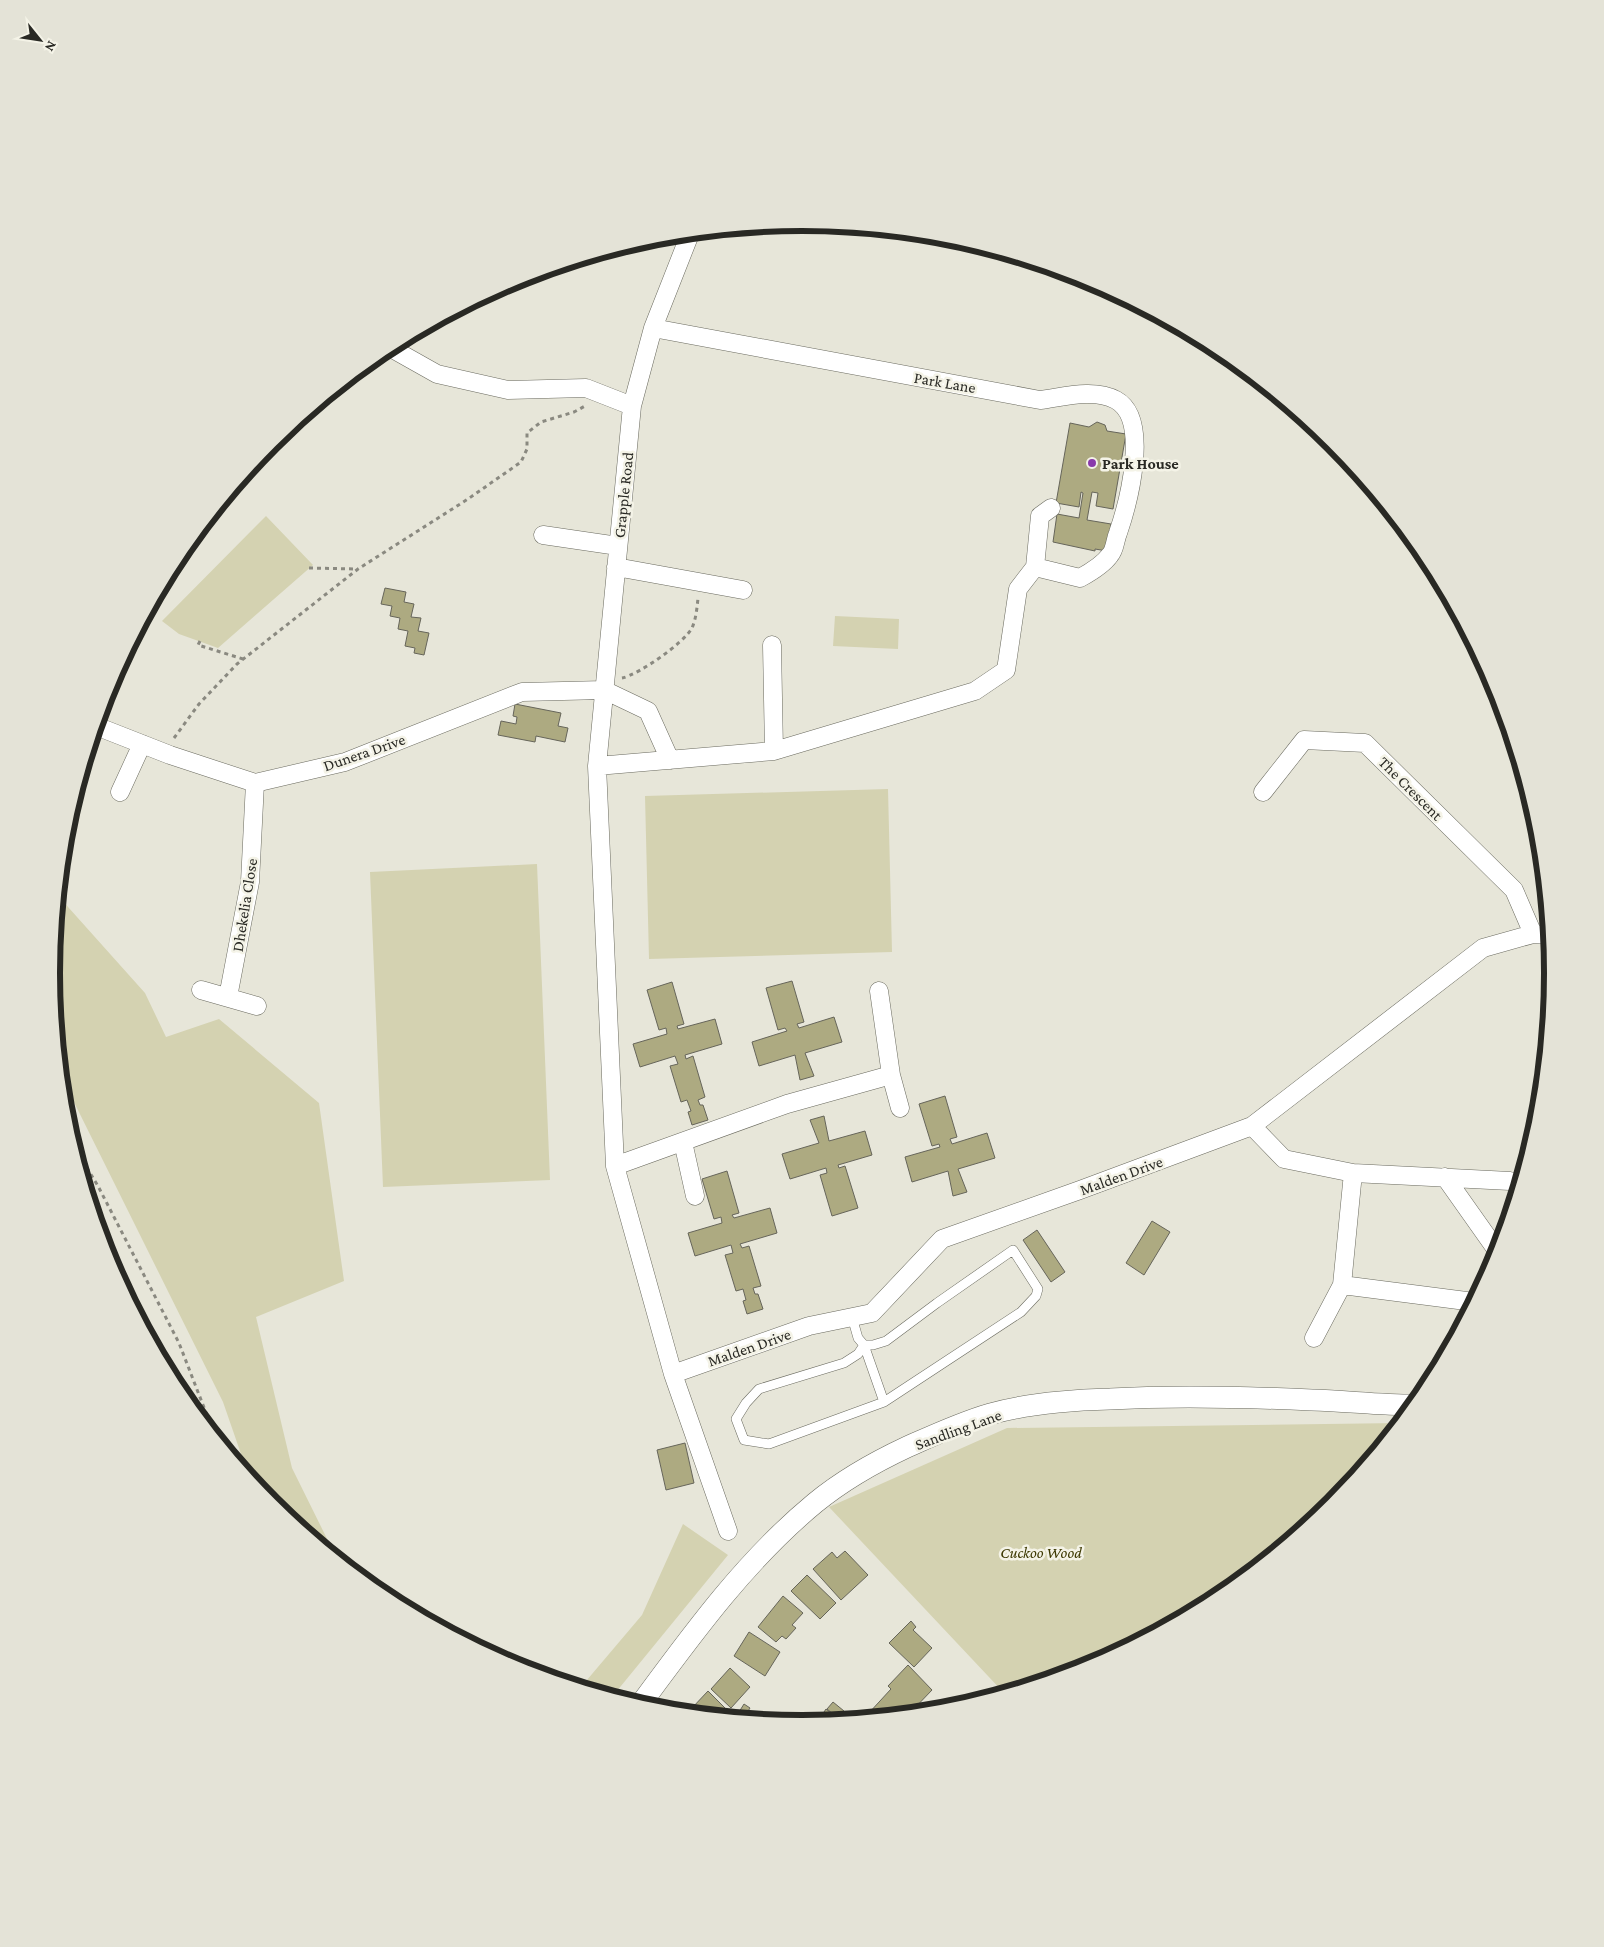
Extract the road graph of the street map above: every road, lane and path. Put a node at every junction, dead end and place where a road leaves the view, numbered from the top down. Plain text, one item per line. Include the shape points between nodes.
1 (687, 241) edge
2 (653, 328) junction
3 (398, 352) edge
4 (599, 393) junction
5 (632, 406) junction
6 (1051, 508) dead end
7 (543, 535) dead end
8 (618, 546) junction
9 (309, 568) dead end
10 (616, 568) junction
11 (1035, 568) junction
12 (358, 569) junction
13 (700, 582) junction
14 (743, 590) dead end
15 (200, 641) dead end
16 (772, 645) dead end
17 (243, 659) junction
18 (605, 683) junction
19 (102, 728) edge
20 (142, 744) junction
21 (774, 751) junction
22 (164, 753) junction
23 (670, 760) junction
24 (597, 766) junction
25 (255, 783) junction
26 (120, 792) dead end
27 (1263, 792) dead end
28 (1541, 934) edge
29 (201, 990) dead end
30 (879, 991) dead end
31 (228, 997) junction
32 (258, 1006) dead end
33 (891, 1075) junction
34 (900, 1108) dead end
35 (1252, 1126) junction
36 (683, 1142) junction
37 (85, 1164) edge
38 (615, 1166) junction
39 (1354, 1173) junction
40 (1445, 1178) junction
41 (1510, 1180) dead end
42 (695, 1196) dead end
43 (1493, 1245) edge
44 (1342, 1285) junction
45 (1467, 1301) edge
46 (852, 1317) junction
47 (1314, 1338) dead end
48 (864, 1345) junction
49 (673, 1374) junction
50 (884, 1402) junction
51 (1406, 1405) edge
52 (208, 1418) edge
53 (728, 1531) dead end
54 (645, 1698) edge

1 - 2 street, Grapple Road
2 - 5 street, Grapple Road
2 - 11 street, Park Lane via 1040,400 1087,393 1116,400 1132,416 1136,441 1124,514 1112,554 1080,578
3 - 4 street via 437,374 508,390 586,388
4 - 5 street
4 - 12 path via 581,409 541,422 527,433 527,449 521,462
5 - 8 street, Grapple Road
6 - 11 street via 1040,516
7 - 8 street
8 - 10 street, Grapple Road
9 - 12 path
10 - 13 street
10 - 18 street, Grapple Road
11 - 21 street via 1018,589 1006,670 975,691
12 - 17 path
13 - 14 street
13 - 18 path via 691,630 678,644 624,678
15 - 17 path via 198,645
16 - 21 street
17 - 22 path via 198,704
18 - 23 street via 648,711
18 - 24 street, Grapple Road
18 - 25 street, Dunera Drive via 522,692 345,762
19 - 20 street
20 - 22 street
20 - 26 street
21 - 23 street
22 - 25 street
23 - 24 street
24 - 38 street, Grapple Road
25 - 31 street, Dhekelia Close via 250,882
27 - 28 street, The Crescent via 1304,740 1365,743 1514,890
28 - 35 street, Malden Drive via 1483,948
29 - 31 street
30 - 33 street
31 - 32 street
33 - 34 street
33 - 36 street via 787,1104
35 - 39 street via 1284,1159
35 - 46 street, Malden Drive via 942,1239 872,1312
36 - 38 street
36 - 42 street
37 - 52 path via 179,1343
38 - 49 street, Grapple Road
39 - 40 street
39 - 44 street
40 - 41 street
40 - 43 street
44 - 45 street
44 - 47 street
46 - 48 lane via 858,1338
46 - 49 street, Malden Drive via 809,1326
48 - 50 lane
48 - 50 lane via 858,1354 844,1362 759,1389 736,1419 744,1440 769,1444
48 - 50 lane via 886,1340 1014,1250 1038,1289 1036,1296 1021,1312
49 - 53 street, Grapple Road
51 - 54 street, Sandling Lane via 1141,1397 1070,1400 991,1414 933,1435 868,1467 817,1501 789,1525 723,1596

